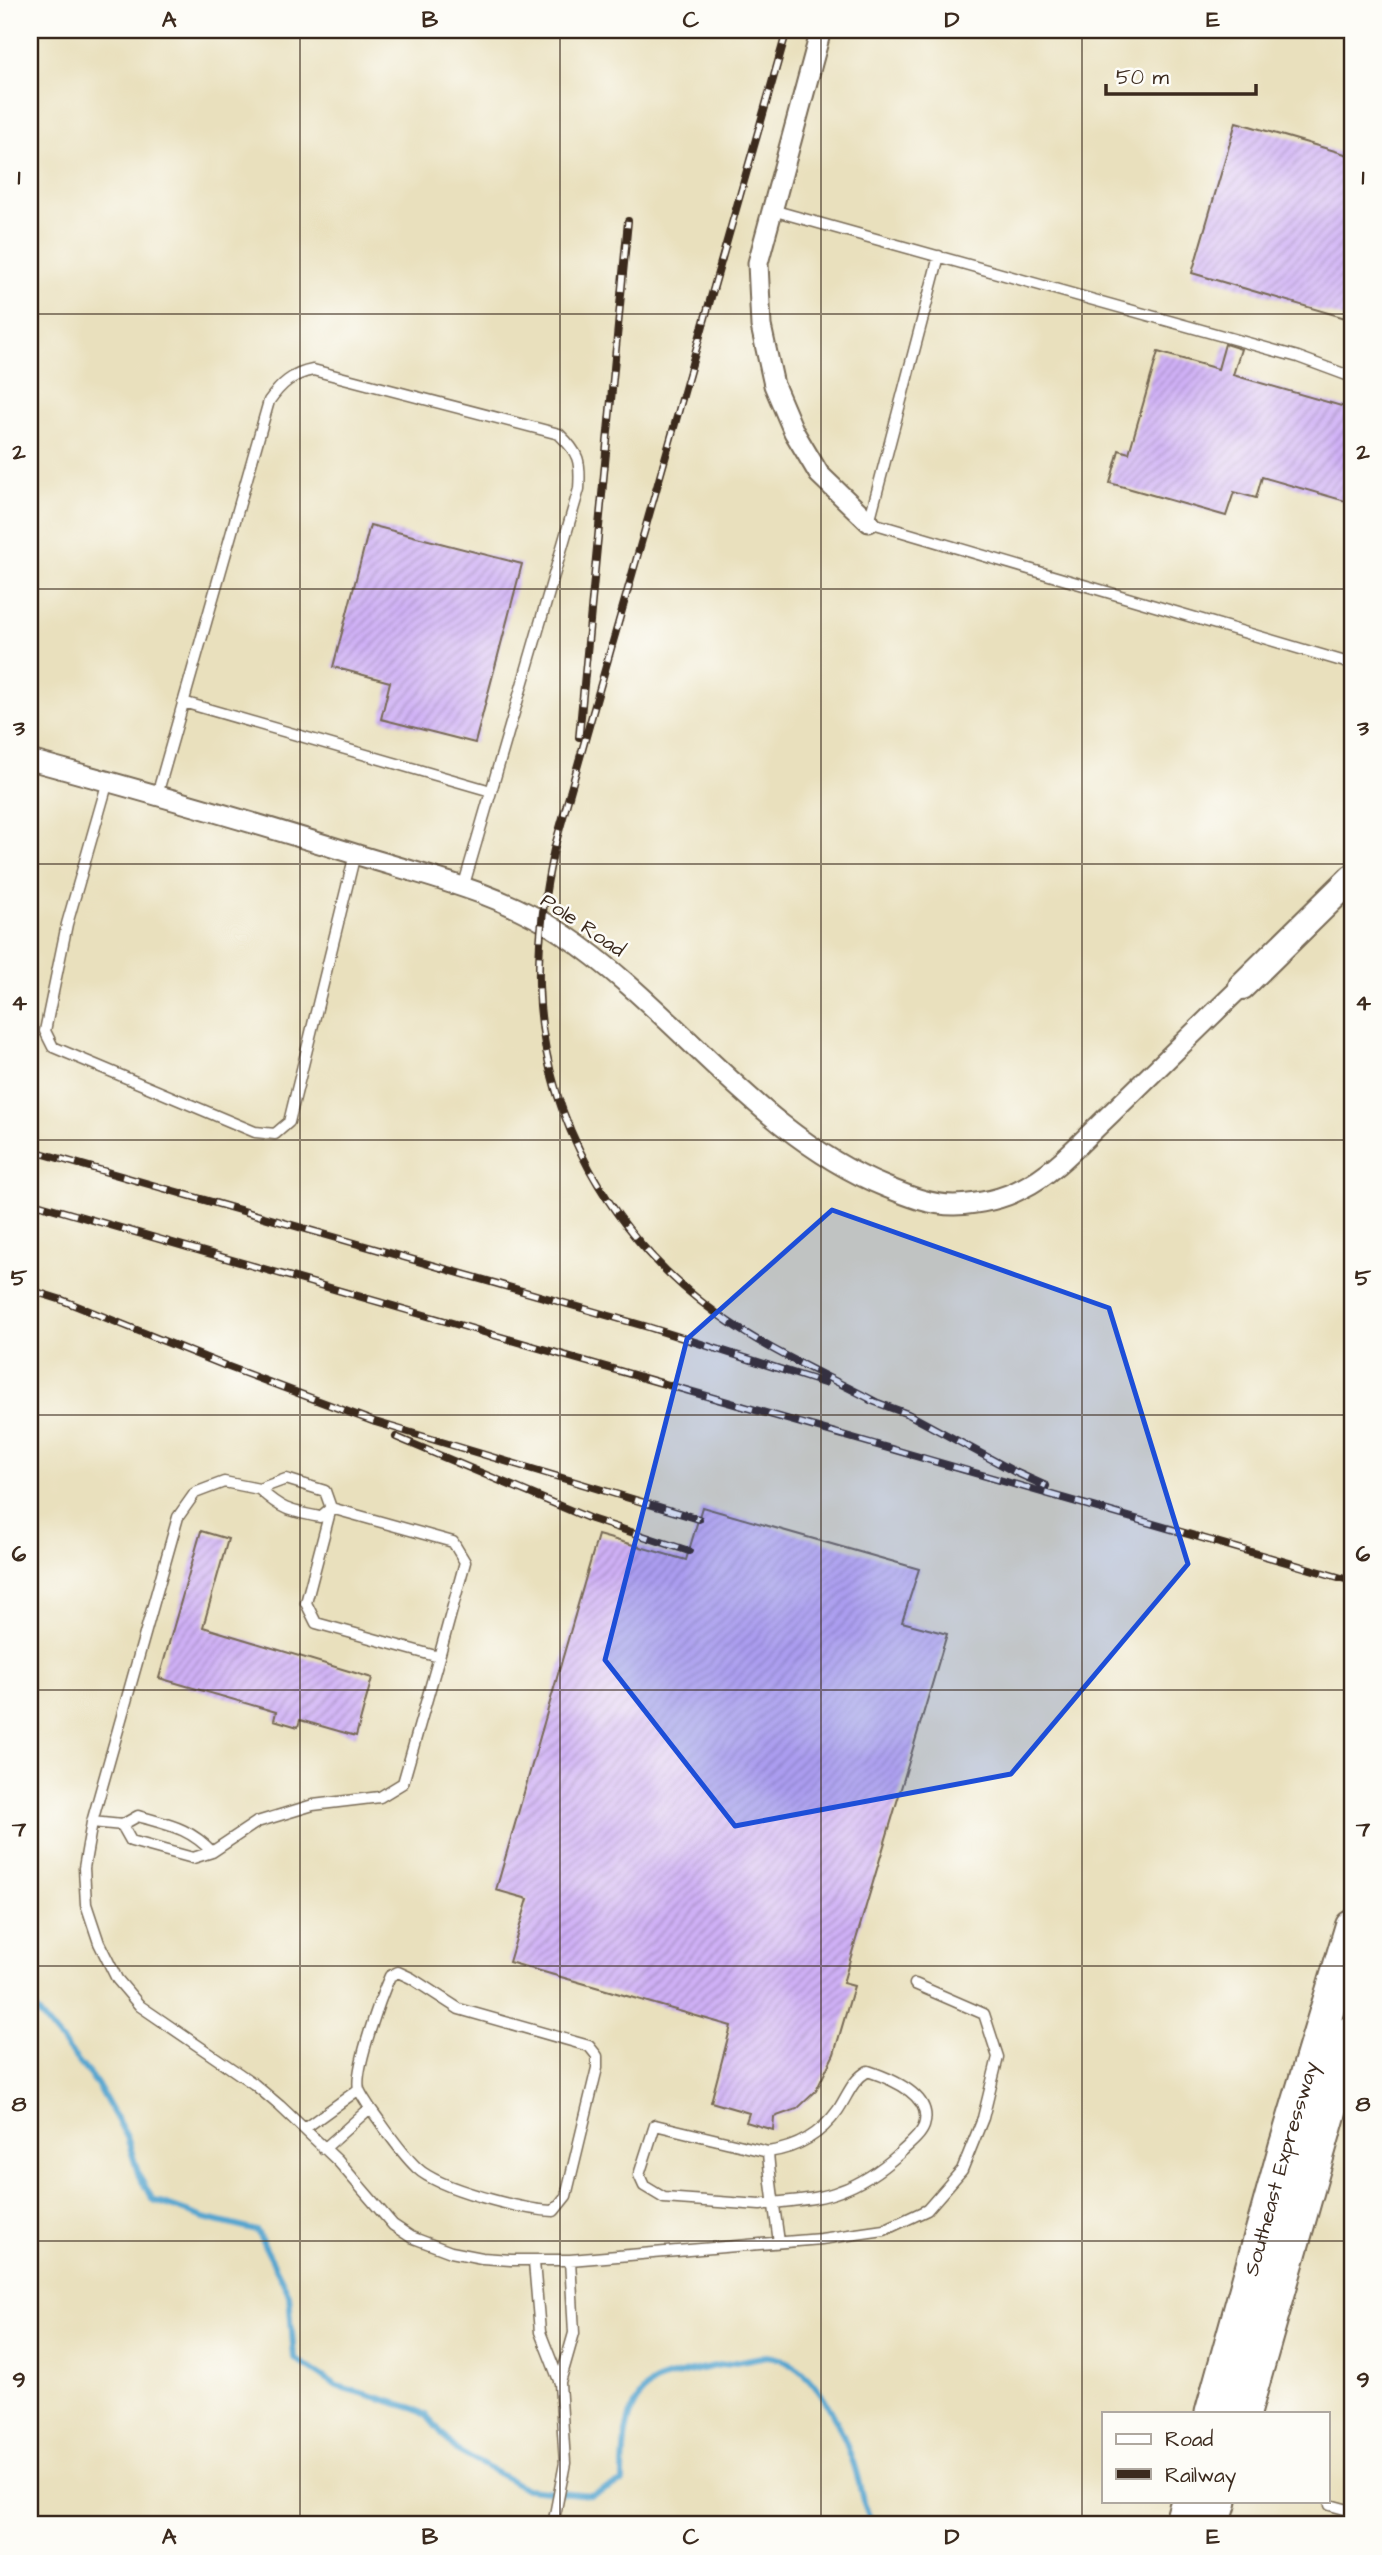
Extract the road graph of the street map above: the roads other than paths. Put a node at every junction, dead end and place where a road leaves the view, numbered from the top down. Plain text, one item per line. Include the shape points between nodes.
1 (821, 30) edge
2 (772, 209) junction
3 (939, 256) junction
4 (1352, 377) edge
5 (869, 522) junction
6 (1352, 650) edge
7 (1350, 663) edge
8 (183, 702) junction
9 (30, 760) edge
10 (108, 781) junction
11 (491, 791) junction
12 (156, 795) junction
13 (355, 854) junction
14 (1352, 878) edge
15 (463, 888) junction
16 (1242, 986) joint
17 (259, 1489) junction
18 (331, 1508) junction
19 (439, 1657) junction
20 (92, 1822) junction
21 (122, 1825) junction
22 (212, 1852) junction
23 (1352, 1927) edge
24 (915, 1984) dead end
25 (1352, 2032) edge
26 (359, 2089) junction
27 (370, 2108) junction
28 (304, 2129) junction
29 (324, 2150) junction
30 (768, 2152) junction
31 (774, 2202) junction
32 (779, 2242) junction
33 (570, 2260) junction
34 (534, 2262) junction
35 (560, 2383) junction
36 (1212, 2412) edge
37 (1244, 2412) edge
38 (1188, 2502) edge
39 (1220, 2502) edge
40 (1330, 2505) dead end
41 (1352, 2511) edge
42 (553, 2525) edge
43 (1181, 2525) edge
44 (1213, 2525) edge

1 - 2 street
2 - 3 lane
2 - 5 street via 758,263 761,326 774,384 794,432 819,474
3 - 4 lane via 1298,357
3 - 5 lane
5 - 7 lane
6 - 7 lane
8 - 11 lane
8 - 11 lane via 269,401 279,386 313,370 559,434 575,449 579,489
8 - 12 lane
9 - 10 street, Pole Road
10 - 12 street, Pole Road
10 - 13 lane via 67,924 45,1031 53,1047 255,1132 275,1134 289,1122
11 - 15 lane
12 - 13 street, Pole Road
13 - 15 street, Pole Road
14 - 16 street
15 - 16 street, Pole Road via 525,913 602,962 783,1125 837,1162 870,1181 930,1202 956,1205 997,1199 1025,1188 1060,1162
17 - 18 lane via 279,1507 296,1513 320,1517
17 - 18 lane via 286,1479 325,1491
17 - 20 lane via 224,1482 195,1493 178,1517
18 - 19 lane via 306,1603 316,1623
18 - 19 lane via 453,1542 465,1562
19 - 22 lane via 403,1783 380,1797 313,1805 257,1822
20 - 21 lane
20 - 28 lane via 84,1868 86,1905 117,1979 140,2006 254,2084
21 - 22 lane via 131,1841 172,1854 193,1858
21 - 22 lane via 138,1816 181,1828
23 - 36 highway, Southeast Expressway
24 - 32 lane via 984,2014 998,2057 983,2118 962,2170 928,2210 884,2230
25 - 37 highway, Southeast Expressway
26 - 27 lane
26 - 27 lane via 360,2070 383,1992 390,1976 398,1972 459,2009 589,2046 597,2056 566,2196 554,2211 534,2210 437,2182 418,2169
26 - 28 lane
27 - 29 lane
28 - 29 lane
29 - 34 lane via 393,2225 411,2238 451,2252
30 - 31 lane
30 - 31 lane via 655,2124 639,2175 644,2186 664,2198 760,2205
30 - 31 lane via 788,2149 813,2136 837,2111 856,2078 868,2071 915,2095 923,2109 925,2125 915,2139 876,2174 838,2192
31 - 32 lane
32 - 33 lane
33 - 34 lane
33 - 35 lane via 574,2333
34 - 35 lane via 540,2332
35 - 42 lane via 565,2463
38 - 43 highway
39 - 44 highway
40 - 41 lane

